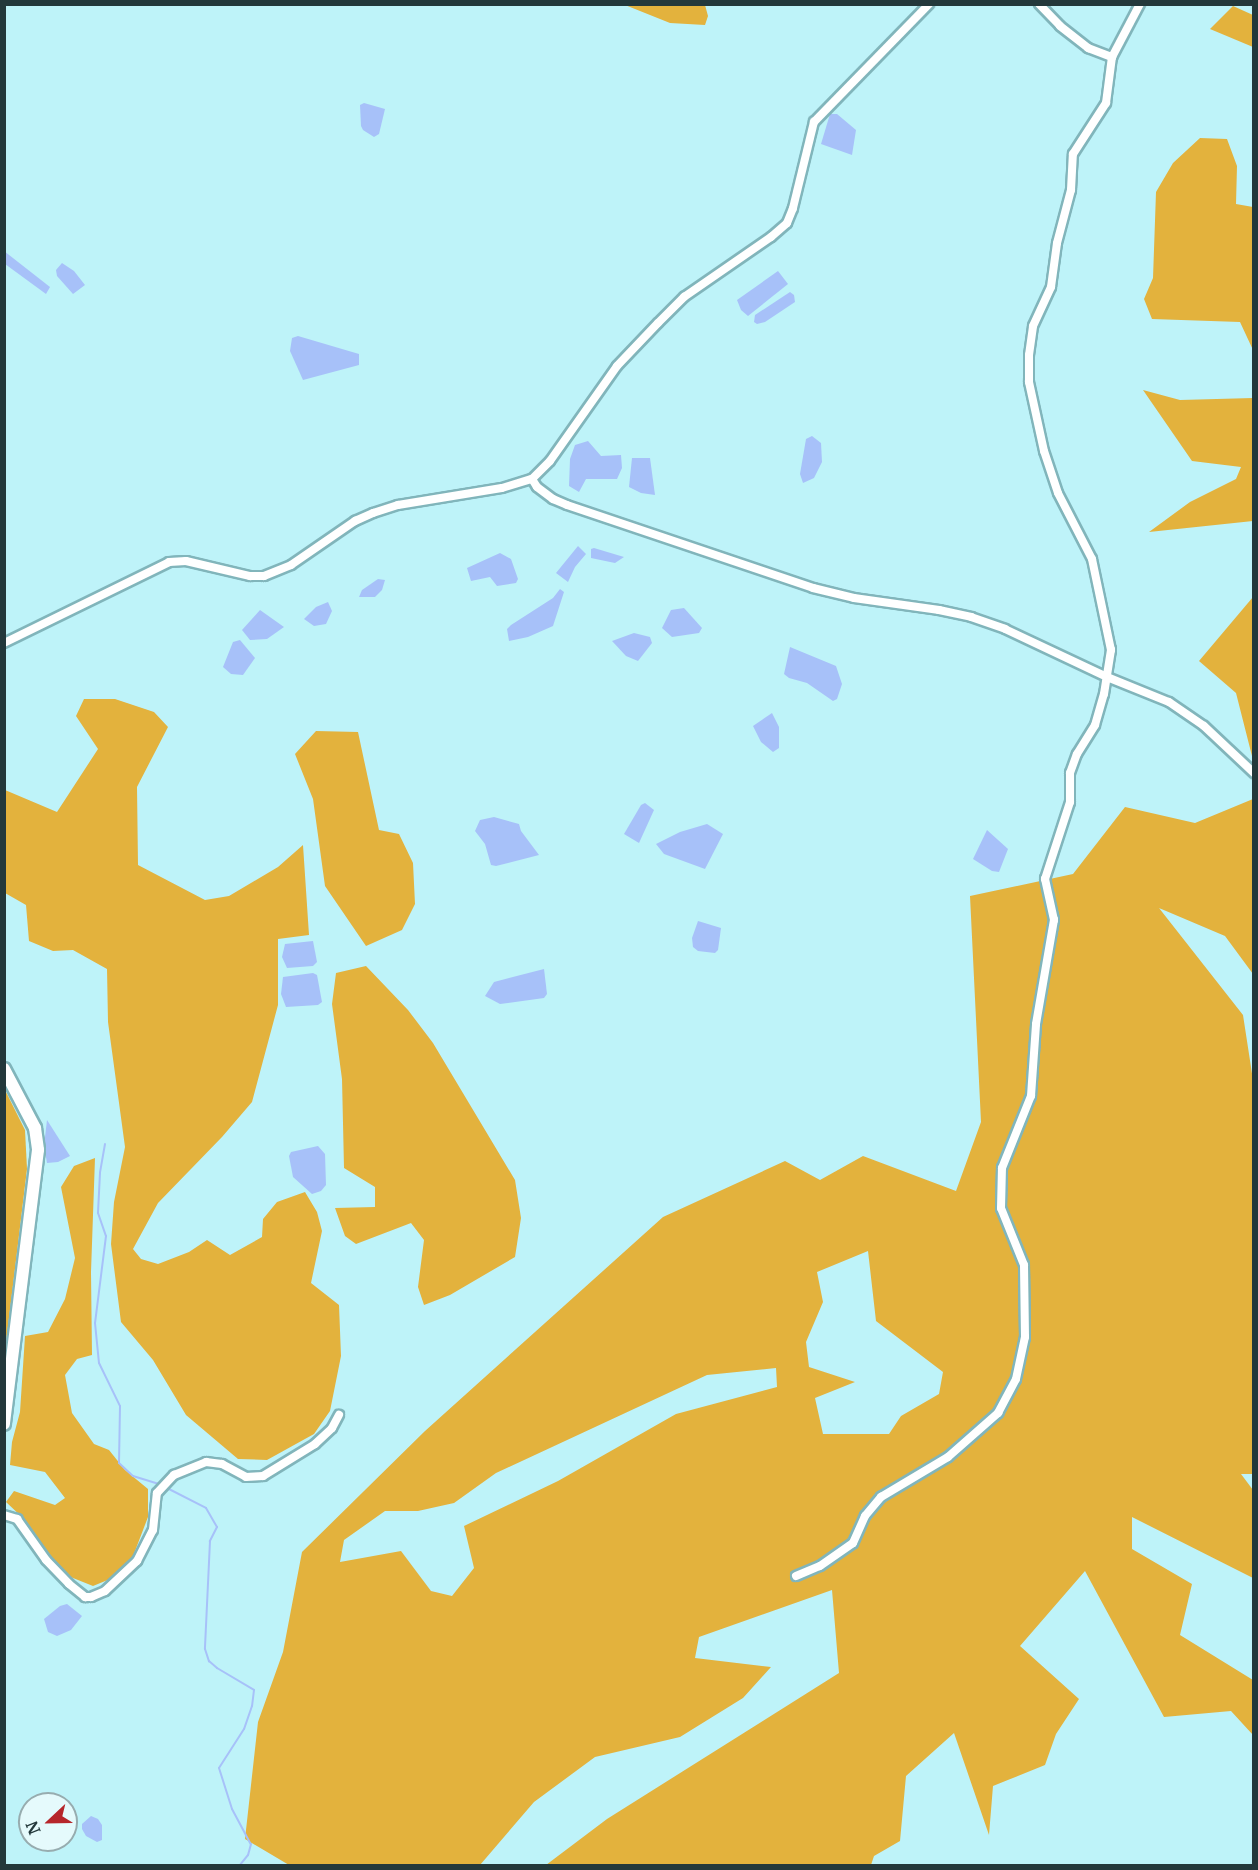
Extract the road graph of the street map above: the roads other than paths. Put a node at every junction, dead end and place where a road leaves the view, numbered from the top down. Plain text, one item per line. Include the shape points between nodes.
1 (929, 4) edge
2 (1040, 4) edge
3 (1140, 4) edge
4 (1112, 57) junction
5 (532, 479) junction
6 (4, 643) edge
7 (1107, 677) junction
8 (1254, 773) edge
9 (4, 1069) edge
10 (339, 1415) dead end
11 (4, 1424) edge
12 (4, 1515) edge
13 (796, 1576) dead end

1 - 5 street via 814,122 787,223 684,297 658,323 617,366 550,461
2 - 4 street via 1088,48
3 - 4 street
4 - 7 street via 1106,103 1072,154 1071,190 1057,243 1051,287 1033,326 1029,355 1030,390 1044,451 1058,492 1092,559 1099,584 1111,650
5 - 6 street via 373,513 291,565 264,576 186,561 169,562
5 - 7 street via 553,499 567,505 813,588 971,617
7 - 8 street via 1169,702 1204,726
7 - 13 street via 1095,725 1070,773 1071,802 1045,879 1054,920 1036,1024 1031,1096 1002,1168 1001,1209 1024,1265 1024,1337 1016,1378 998,1413 948,1457 881,1497 865,1516 853,1543
9 - 11 street via 35,1128 38,1150
10 - 12 street via 315,1444 263,1476 246,1477 222,1464 206,1462 174,1474 157,1493 153,1530 137,1561 105,1591 91,1597 85,1597 69,1584 46,1560 17,1519

